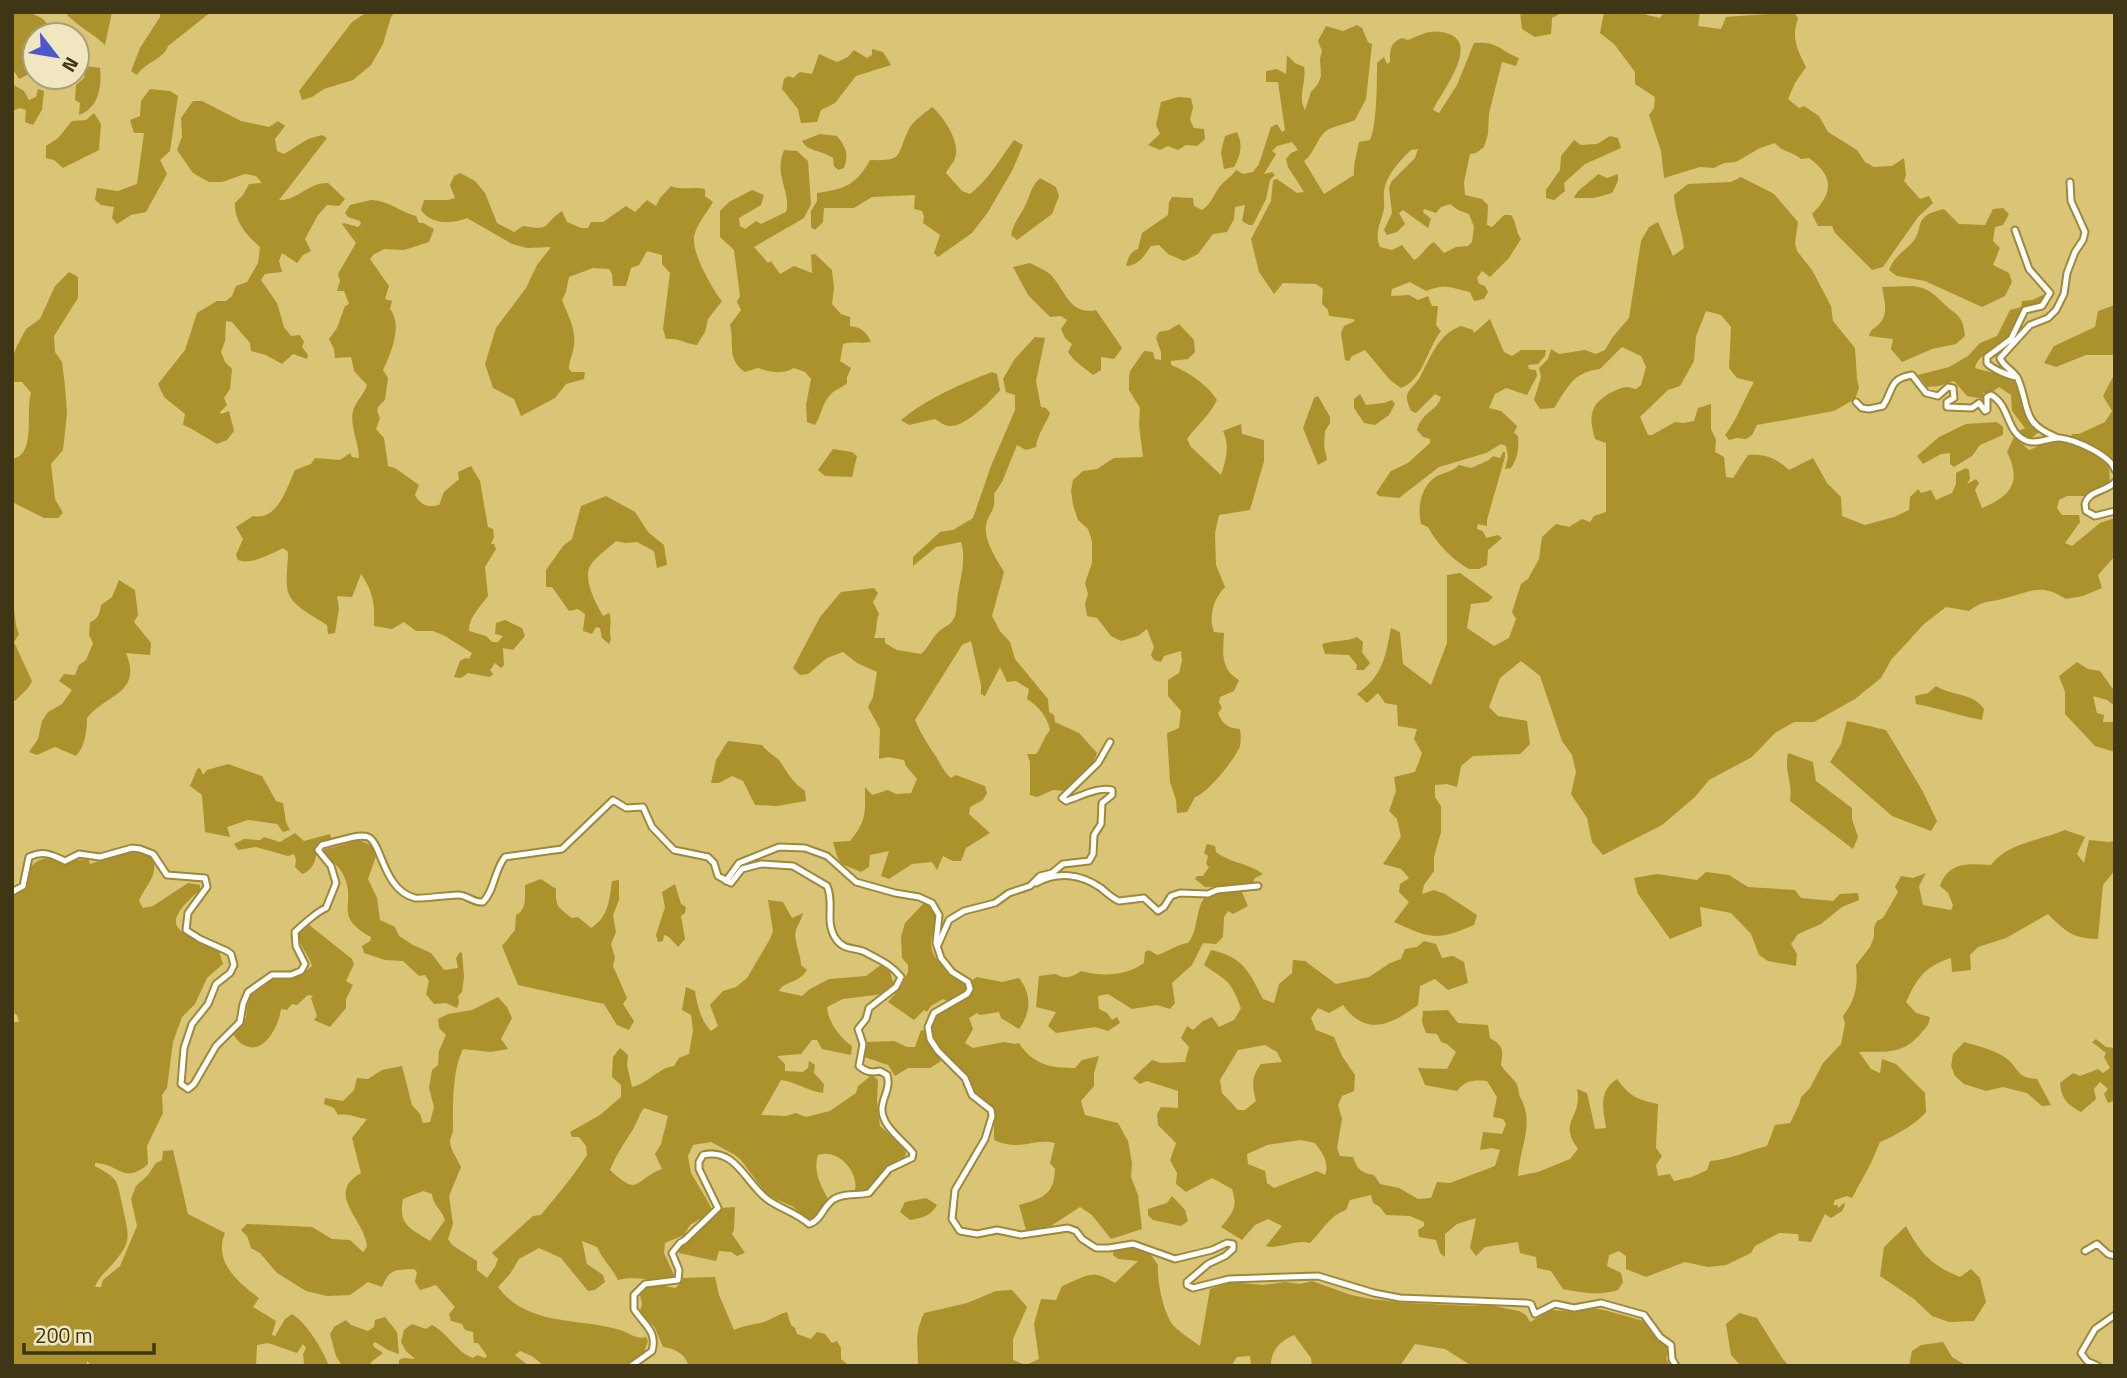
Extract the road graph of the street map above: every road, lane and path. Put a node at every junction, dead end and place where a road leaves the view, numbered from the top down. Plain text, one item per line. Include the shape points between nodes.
1 (2070, 182) dead end
2 (2015, 230) dead end
3 (2017, 377) junction
4 (1856, 402) dead end
5 (2059, 438) junction
6 (2115, 470) edge
7 (2115, 482) edge
8 (2115, 511) edge
9 (1110, 742) dead end
10 (726, 881) junction
11 (1030, 886) junction
12 (1258, 886) dead end
13 (12, 892) edge
14 (937, 948) junction
15 (2085, 1251) dead end
16 (2115, 1256) edge
17 (2115, 1315) edge
18 (631, 1366) edge
19 (1676, 1366) edge
20 (2098, 1366) edge

1 - 3 street via 2071,201 2084,225 2084,237 2056,310 2030,325 2000,358
2 - 3 street via 2029,269 2050,293 2042,306 2025,310 2011,339 1987,357 1991,367
3 - 5 street via 2027,416 2041,430
4 - 5 street via 1869,410 1883,406 1895,382 1912,376 1926,393 1938,396 1953,388 1954,398 1947,407 1972,408 1979,403 1985,411 1988,395 1997,398 2015,434 2027,441
5 - 6 street via 2100,454
7 - 8 street via 2091,495 2085,504 2086,511 2095,516
9 - 11 street via 1098,763 1062,798 1066,801 1112,790 1102,803 1092,857 1086,863 1063,864
10 - 13 street via 708,857 670,847 652,827 643,807 626,808 613,800 562,849 505,857 489,895 477,903 459,895 412,897 391,878 375,842 366,836 353,835 322,845 318,852 329,863 336,883 326,908 295,932 303,968 291,975 272,975 248,992 240,1022 216,1046 188,1088 181,1084 181,1071 191,1024 234,965 227,951 186,930 188,913 207,887 205,878 167,875 153,854 140,849 100,857 79,854 65,861 39,853 29,857 23,886
10 - 14 street via 739,863 767,851 805,848 827,856 856,882 926,899 939,915
10 - 18 street via 732,883 742,869 754,864 801,870 827,886 836,939 848,949 886,962 899,974 901,981 869,1008 858,1029 863,1044 859,1066 887,1075 884,1120 913,1153 912,1158 889,1169 869,1193 837,1197 809,1224 767,1199 727,1157 703,1155 699,1169 718,1208 672,1253 679,1270 677,1280 645,1284 634,1294 634,1310 654,1340 652,1351
11 - 12 street via 1060,874 1073,876 1119,901 1144,898 1158,911 1180,893
11 - 14 street via 949,920
14 - 19 street via 946,966 965,978 970,989 934,1013 929,1034 992,1116 985,1139 955,1189 952,1219 960,1231 1021,1235 1068,1228 1096,1248 1133,1244 1175,1259 1233,1244 1230,1252 1187,1282 1193,1288 1229,1279 1318,1276 1400,1298 1527,1303 1535,1314 1555,1304 1574,1308 1601,1303 1644,1315 1671,1345
15 - 16 street via 2097,1244
17 - 20 street via 2095,1329 2081,1353

